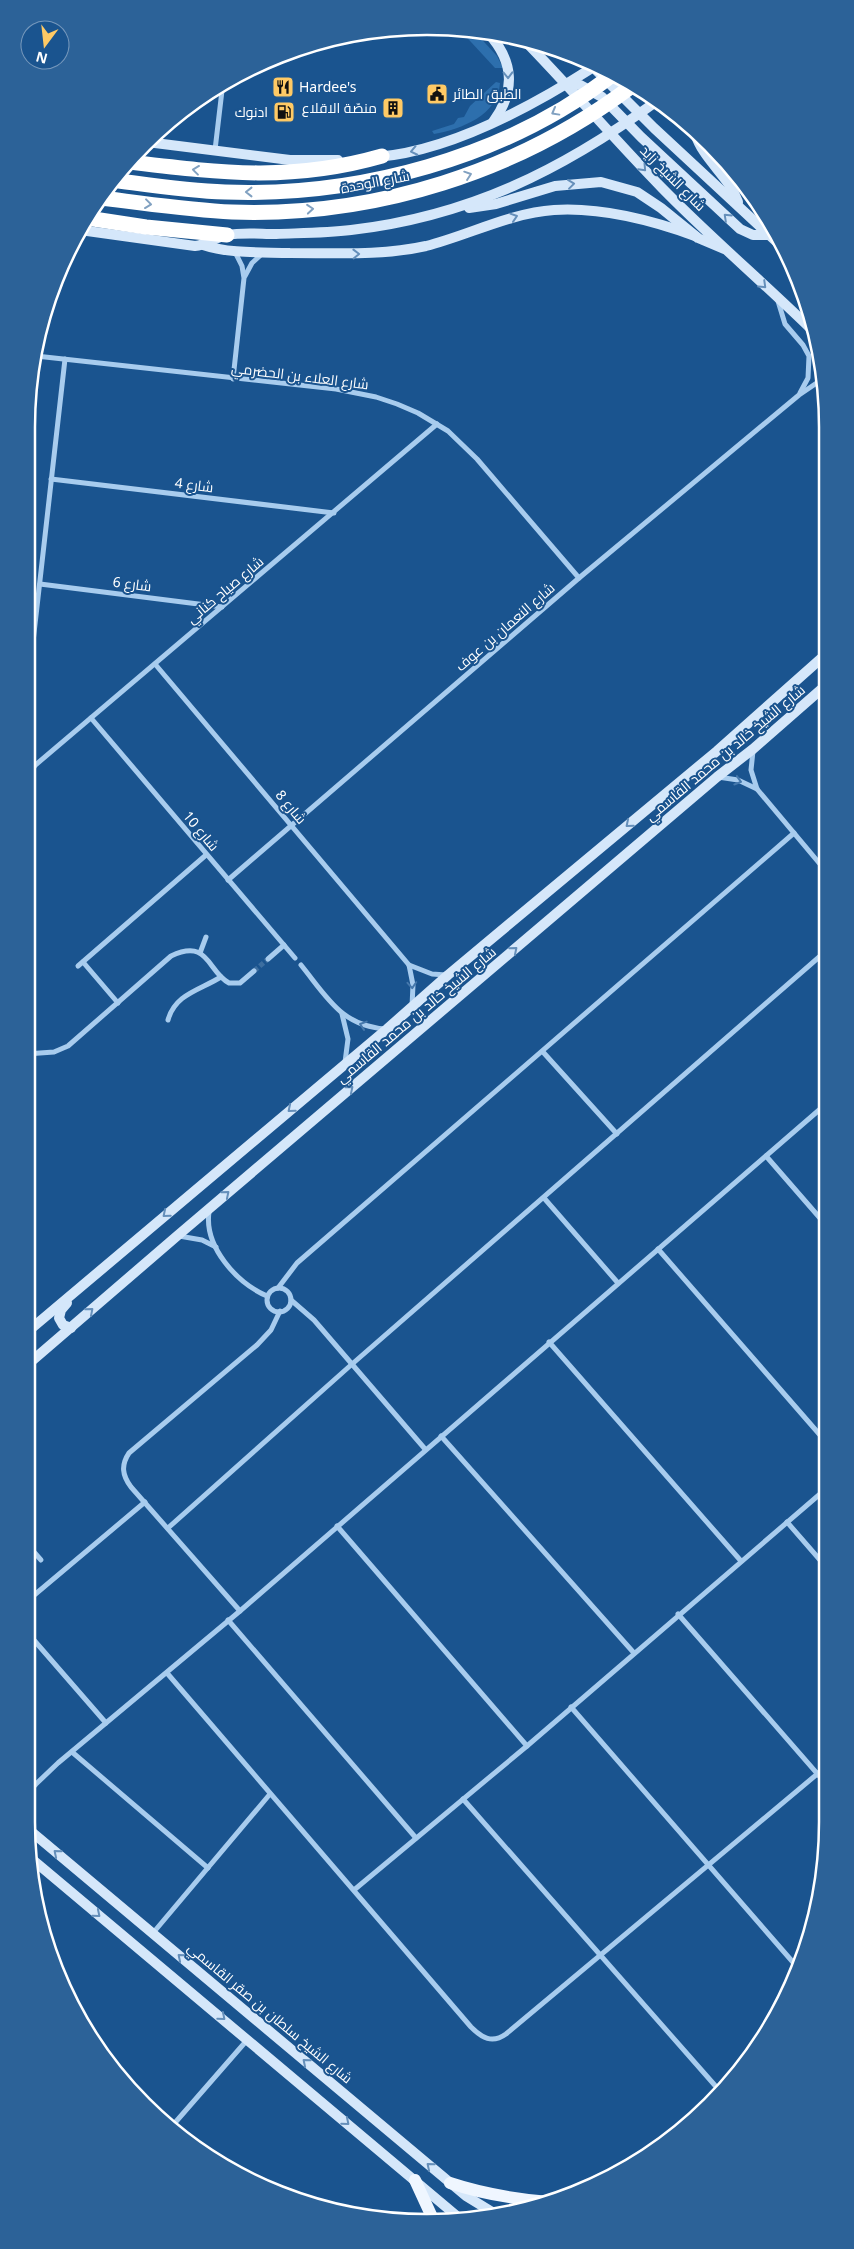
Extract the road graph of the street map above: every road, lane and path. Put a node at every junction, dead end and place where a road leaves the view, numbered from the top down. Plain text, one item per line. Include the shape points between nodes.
1 (495, 41) edge
2 (534, 50) edge
3 (590, 71) edge
4 (602, 76) edge
5 (607, 79) edge
6 (567, 84) junction
7 (626, 90) edge
8 (222, 94) edge
9 (651, 105) edge
10 (639, 114) junction
11 (492, 122) junction
12 (626, 123) junction
13 (609, 133) junction
14 (157, 143) edge
15 (699, 146) edge
16 (215, 150) junction
17 (382, 156) junction
18 (138, 163) edge
19 (122, 181) edge
20 (108, 199) edge
21 (739, 206) junction
22 (456, 207) junction
23 (95, 219) edge
24 (88, 231) edge
25 (766, 232) edge
26 (228, 235) junction
27 (768, 235) edge
28 (695, 236) junction
29 (203, 245) junction
30 (234, 250) junction
31 (728, 251) junction
32 (264, 252) junction
33 (244, 278) junction
34 (778, 299) junction
35 (805, 324) edge
36 (42, 357) edge
37 (65, 359) junction
38 (233, 379) junction
39 (817, 383) edge
40 (799, 395) junction
41 (437, 424) junction
42 (51, 479) junction
43 (334, 513) junction
44 (579, 578) junction
45 (40, 584) junction
46 (222, 607) junction
47 (35, 627) edge
48 (819, 660) edge
49 (155, 664) junction
50 (819, 691) edge
51 (91, 718) junction
52 (753, 749) junction
53 (35, 766) edge
54 (717, 777) junction
55 (757, 789) junction
56 (292, 825) junction
57 (794, 833) junction
58 (206, 855) junction
59 (819, 862) edge
60 (228, 880) junction
61 (206, 937) dead end
62 (284, 945) junction
63 (200, 953) junction
64 (819, 957) edge
65 (295, 958) dead end
66 (268, 959) tunnel mouth
67 (301, 965) dead end
68 (409, 965) junction
69 (254, 971) tunnel mouth
70 (448, 975) junction
71 (221, 977) junction
72 (118, 1002) junction
73 (412, 1006) junction
74 (341, 1014) junction
75 (168, 1020) dead end
76 (387, 1029) junction
77 (543, 1052) junction
78 (35, 1053) edge
79 (345, 1065) junction
80 (819, 1110) edge
81 (617, 1134) junction
82 (766, 1156) junction
83 (544, 1198) junction
84 (209, 1209) junction
85 (819, 1217) edge
86 (177, 1236) junction
87 (216, 1248) junction
88 (658, 1249) junction
89 (87, 1280) junction
90 (618, 1283) junction
91 (278, 1288) junction
92 (268, 1296) junction
93 (290, 1300) junction
94 (280, 1311) junction
95 (35, 1324) edge
96 (71, 1328) junction
97 (549, 1342) junction
98 (35, 1358) edge
99 (351, 1365) junction
100 (819, 1434) edge
101 (441, 1436) junction
102 (425, 1449) junction
103 (819, 1495) edge
104 (145, 1502) junction
105 (787, 1522) junction
106 (337, 1526) junction
107 (168, 1528) junction
108 (35, 1553) edge
109 (819, 1559) edge
110 (41, 1560) dead end
111 (741, 1561) junction
112 (35, 1594) edge
113 (240, 1611) junction
114 (678, 1614) junction
115 (228, 1620) junction
116 (35, 1641) edge
117 (634, 1653) junction
118 (167, 1673) junction
119 (571, 1707) junction
120 (106, 1723) junction
121 (527, 1746) junction
122 (72, 1752) junction
123 (817, 1774) joint
124 (35, 1786) edge
125 (270, 1794) junction
126 (463, 1799) junction
127 (36, 1835) edge
128 (416, 1838) junction
129 (37, 1864) edge
130 (708, 1864) junction
131 (208, 1868) junction
132 (354, 1890) junction
133 (153, 1933) junction
134 (600, 1955) junction
135 (793, 1962) edge
136 (248, 2039) junction
137 (716, 2086) edge
138 (175, 2122) edge
139 (415, 2180) junction
140 (450, 2183) junction
141 (530, 2200) edge
142 (487, 2209) edge
143 (454, 2213) edge
144 (431, 2214) edge

1 -> 11 street via 509,72 506,98
2 - 6 street, شارع الشيخ زايد
3 - 6 street
4 - 10 street, شارع الشيخ زايد
5 -> 19 highway, شارع الوحدة, bridge via 569,104 489,145 446,161 359,183 270,192 224,192
6 - 11 street
6 - 12 street via 580,85 594,92
6 - 13 street, شارع الشيخ زايد
20 -> 7 highway, شارع الوحدة, bridge via 231,212 307,210 382,199 455,179 525,151 570,128
8 - 16 street
9 - 10 street
10 - 12 street
10 - 21 street, شارع الشيخ زايد
11 -> 17 street via 442,144
12 - 13 street
27 -> 12 street via 753,235 740,229
13 - 22 street via 530,180
13 -> 31 street, شارع الشيخ زايد
14 - 16 street
15 - 21 street via 733,190
16 - 17 street via 303,161
17 -> 18 highway via 334,168 267,174 212,172
21 - 25 street, شارع الشيخ زايد
22 - 26 street via 412,220 351,230
22 -> 28 street via 489,206 543,188 601,182 622,186 646,197
23 - 26 highway
24 - 29 street
26 - 29 street
28 - 31 street
32 -> 28 street via 353,254 407,249 520,215 554,210 611,213
29 - 30 street
30 - 32 street
30 - 33 street
31 -> 34 street, شارع الشيخ زايد
32 - 33 street via 252,263
33 - 38 street
34 - 35 street, شارع الشيخ زايد
34 - 40 street, شارع النعمان بن عوف via 785,324 804,345 809,356 808,378
36 - 37 street, شارع العلاء بن الحضرمي
37 - 38 street, شارع العلاء بن الحضرمي
37 - 42 street
38 - 41 street, شارع العلاء بن الحضرمي via 354,391 397,404
39 - 40 street, شارع النعمان بن عوف
40 - 44 street, شارع النعمان بن عوف
41 - 43 street, شارع صياح كناني
41 - 44 street, شارع العلاء بن الحضرمي via 477,459
42 - 43 street, شارع 4
42 - 45 street
43 - 46 street, شارع صياح كناني
44 - 56 street, شارع النعمان بن عوف
45 - 46 street, شارع 6
45 - 47 street
46 - 49 street, شارع صياح كناني
48 -> 70 street, شارع الشيخ خالد بن محمد القاسمي via 717,751
49 - 51 street, شارع صياح كناني
49 - 56 street, شارع 8
50 - 52 street, شارع الشيخ خالد بن محمد القاسمي
51 - 53 street, شارع صياح كناني
51 - 58 street, شارع 10
52 - 54 street, شارع الشيخ خالد بن محمد القاسمي
52 - 55 street via 751,770
54 -> 55 street via 738,780
84 -> 54 street, شارع الشيخ خالد بن محمد القاسمي
55 - 57 street
56 - 60 street, شارع النعمان بن عوف
56 - 68 street, شارع 8
57 - 59 street
57 - 77 street
58 - 60 street, شارع 10
58 - 72 street via 80,964
60 - 62 street, شارع 10
61 - 63 street
62 - 65 street, شارع 10
62 - 66 street
63 - 71 street
63 - 72 street via 185,951 172,956
64 - 81 street
67 - 74 street
68 - 70 street, شارع 8 via 432,974
68 -> 73 street via 413,985
69 - 71 street via 234,984
70 - 73 street, شارع الشيخ خالد بن محمد القاسمي
71 - 75 street via 180,999
72 - 78 street via 68,1046 54,1052
73 - 76 street, شارع الشيخ خالد بن محمد القاسمي
76 -> 74 street via 363,1026
74 - 79 street via 348,1039
76 - 79 street, شارع الشيخ خالد بن محمد القاسمي
77 - 81 street
77 - 91 street via 297,1263
79 -> 89 street, شارع الشيخ خالد بن محمد القاسمي
80 - 82 street
81 - 83 street
82 - 85 street
82 - 88 street
83 - 90 street
83 - 99 street
84 - 86 street, شارع الشيخ خالد بن محمد القاسمي
84 - 87 street via 210,1233
86 - 87 street via 202,1240
96 -> 86 street, شارع الشيخ خالد بن محمد القاسمي
87 - 92 street via 244,1282
88 - 90 street
88 - 100 street
89 - 95 street, شارع الشيخ خالد بن محمد القاسمي
89 - 96 street via 59,1314 63,1325
90 - 97 street
91 - 92 street via 270,1291
91 - 93 street via 287,1291
92 - 94 street via 269,1306
93 - 94 street via 287,1308
93 - 99 street via 318,1324
94 - 104 street via 271,1330 261,1341 129,1453 124,1461 125,1479
96 - 98 street, شارع الشيخ خالد بن محمد القاسمي
97 - 101 street
97 - 111 street
99 - 102 street
99 - 107 street
101 - 102 street
101 - 117 street
102 - 106 street
103 - 105 street
104 - 107 street
104 - 112 street
105 - 109 street
105 - 111 street
106 - 113 street
106 - 121 street
107 - 113 street
108 - 110 street
111 - 114 street
113 - 115 street
114 - 117 street
114 - 123 street
115 - 118 street
115 - 128 street
116 - 120 street
117 - 119 street
118 - 120 street
118 - 125 street
119 - 121 street
119 - 130 street
120 - 122 street
121 - 126 street
122 - 124 street
122 - 131 street
123 - 130 street
125 - 131 street
125 - 132 street
126 - 128 street
126 - 134 street
133 -> 127 street, شارع الشيخ سلطان بن صقر القاسمي
128 - 132 street
129 -> 136 street
130 - 134 street
130 - 135 street
131 - 133 street
132 - 134 street via 471,2027 491,2040 506,2034
140 -> 133 street, شارع الشيخ سلطان بن صقر القاسمي
134 - 137 street
136 - 138 street
136 -> 139 street
139 - 143 street
139 - 144 main road
140 - 141 main road via 479,2193
140 - 142 street, شارع الشيخ سلطان بن صقر القاسمي

